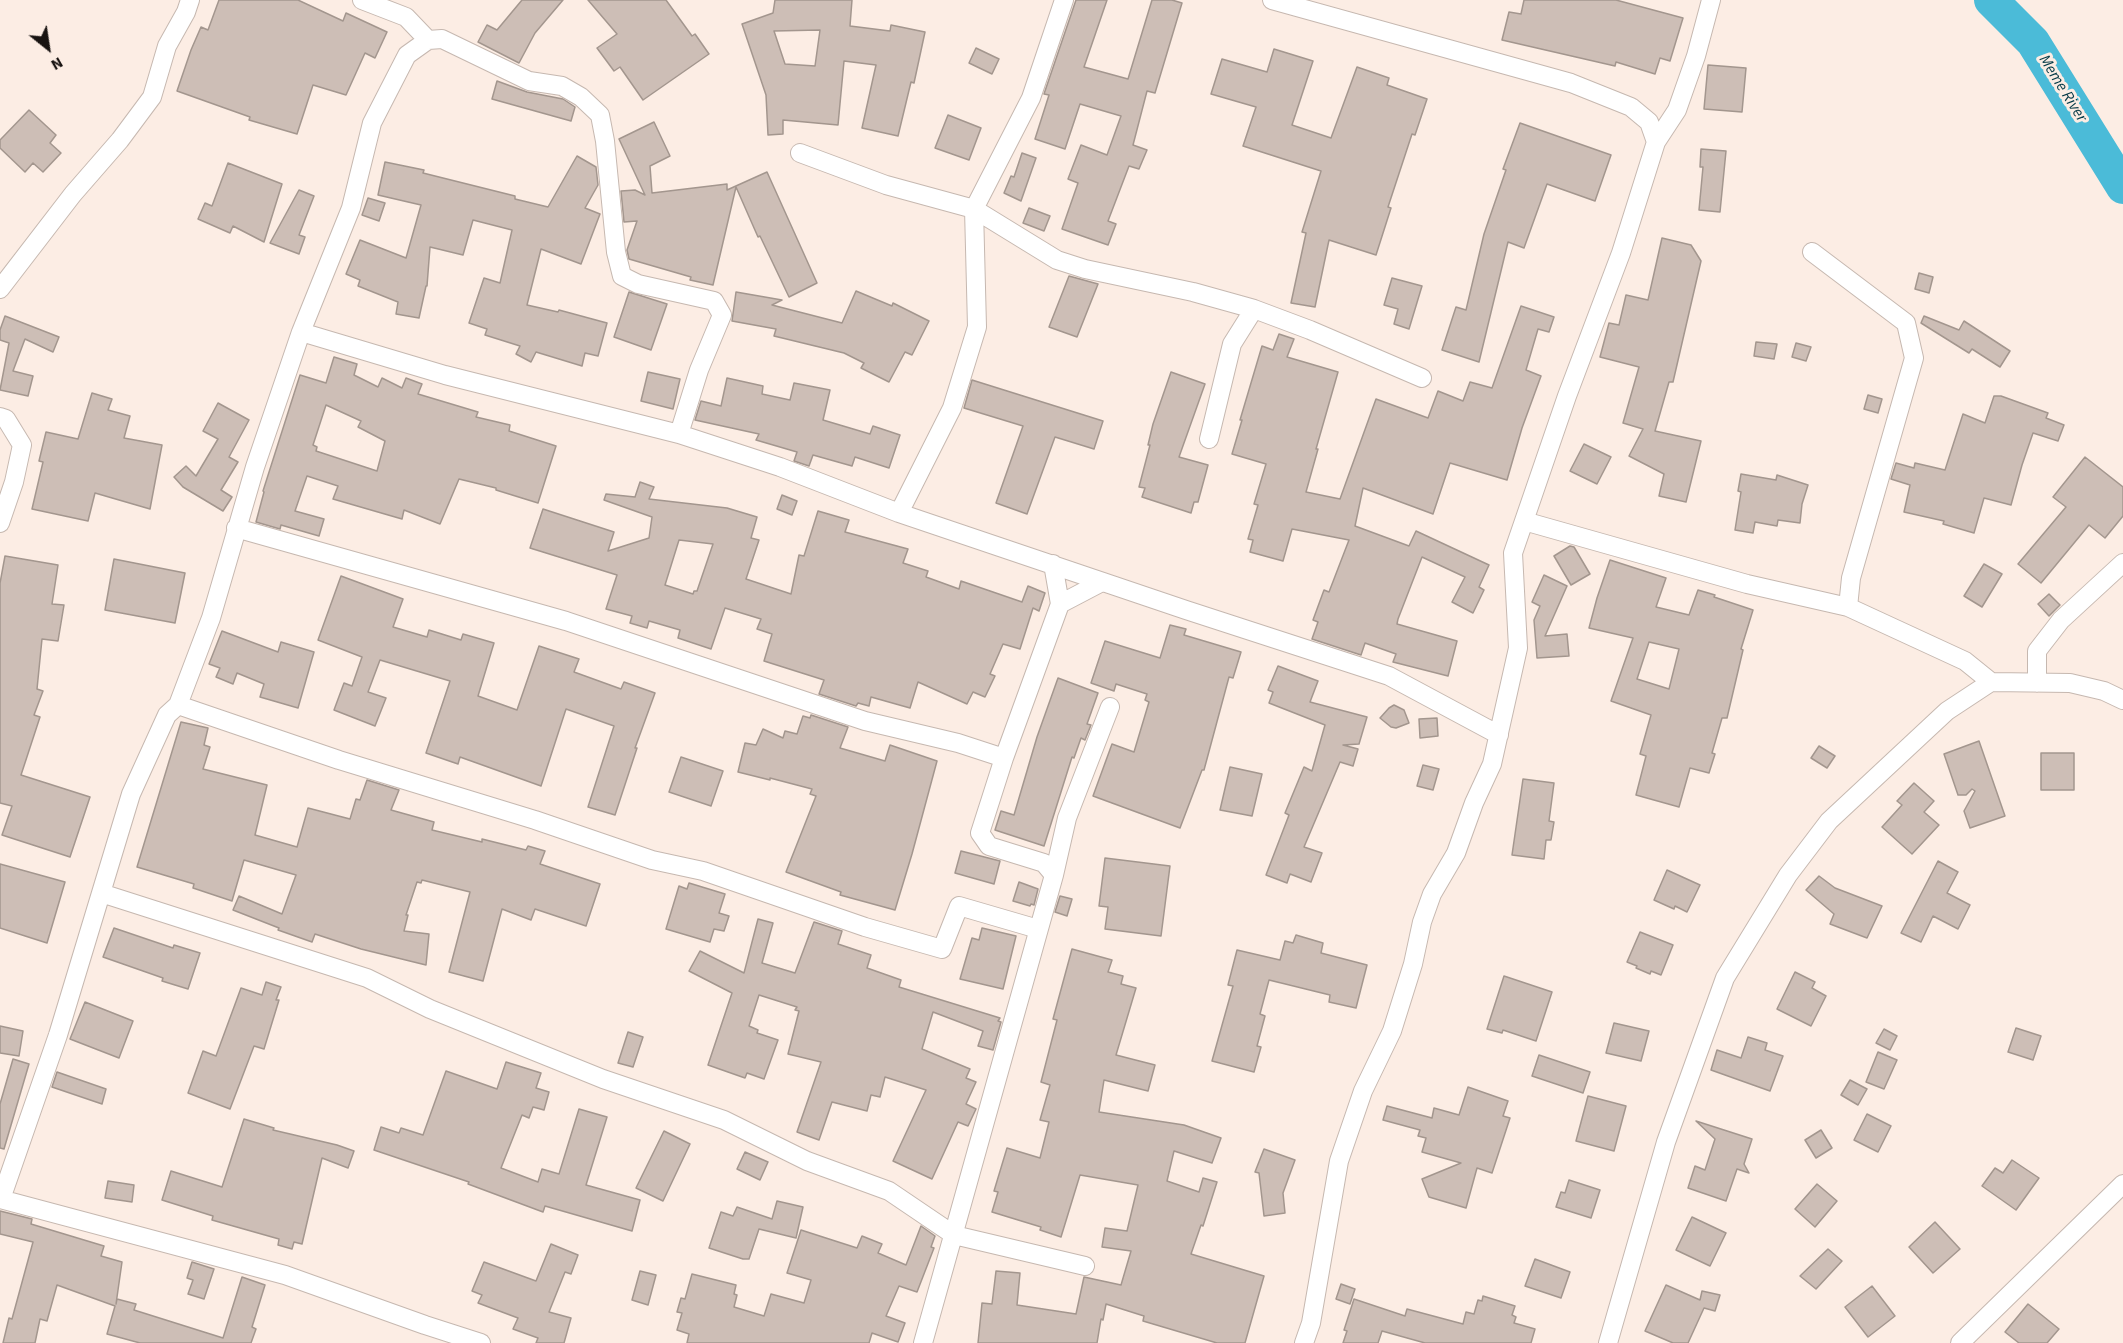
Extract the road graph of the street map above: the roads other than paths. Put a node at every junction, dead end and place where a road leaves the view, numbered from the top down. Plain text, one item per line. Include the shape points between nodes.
1 (190, 0) edge
2 (362, 0) edge
3 (1064, 0) edge
4 (1272, 0) edge
5 (1711, 0) edge
6 (406, 17) junction
7 (428, 40) junction
8 (407, 55) junction
9 (1656, 142) junction
10 (800, 153) dead end
11 (974, 209) junction
12 (1812, 252) dead end
13 (0, 289) edge
14 (1254, 309) junction
15 (301, 332) junction
16 (1422, 378) dead end
17 (0, 417) edge
18 (679, 434) junction
19 (1209, 439) dead end
20 (899, 513) junction
21 (1524, 521) junction
22 (0, 523) edge
23 (236, 528) junction
24 (2123, 563) edge
25 (1053, 564) junction
26 (1102, 582) junction
27 (1060, 604) junction
28 (1848, 607) junction
29 (1991, 682) junction
30 (2037, 683) junction
31 (2123, 700) edge
32 (178, 705) junction
33 (1110, 707) dead end
34 (1499, 735) junction
35 (1004, 758) junction
36 (1054, 875) junction
37 (101, 893) junction
38 (1038, 929) junction
39 (2123, 1184) edge
40 (0, 1199) edge
41 (954, 1235) junction
42 (1084, 1266) dead end
43 (481, 1343) edge
44 (923, 1343) edge
45 (1304, 1343) edge
46 (1608, 1343) edge
47 (1960, 1343) edge

1 - 13 street via 167,46 152,97
2 - 6 street
3 - 11 street via 1031,98
4 - 9 street via 1571,83 1631,107 1649,122
5 - 9 street via 1677,110
6 - 7 street
6 - 8 street
7 - 8 street
7 - 18 street via 441,39 529,81 562,86 600,115 622,276 638,284 714,301 722,315
8 - 15 street via 372,123 351,208
9 - 21 street via 1621,253
10 - 11 street via 886,185
11 - 14 street via 1057,260
11 - 20 street via 977,327 952,408
12 - 28 street via 1906,322 1914,358 1851,578
14 - 16 street
14 - 19 street via 1232,344
15 - 18 street via 445,375
15 - 23 street
17 - 22 street via 6,419 22,445
18 - 20 street via 780,467
20 - 25 street
21 - 28 street via 1747,584
21 - 34 street via 1514,553 1518,648
23 - 32 street via 211,618
23 - 35 street via 555,618 865,721
24 - 30 street via 2061,620 2037,651
25 - 26 street
25 - 27 street
26 - 27 street
26 - 34 street via 1389,676
27 - 35 street
28 - 29 street via 1965,661
29 - 30 street
29 - 46 street via 1947,711 1829,821 1788,875 1725,978 1666,1142
30 - 31 street via 2070,683
32 - 37 street via 167,715 131,794
32 - 38 street via 339,760 942,950 959,906
33 - 36 street via 1067,818
34 - 45 street via 1492,764 1456,853 1432,894 1392,1031 1363,1091 1339,1161 1311,1323
35 - 36 street via 980,833 989,846 1044,863
36 - 38 street
37 - 40 street via 58,1035
37 - 41 street via 367,978 430,1009 603,1079 724,1120 807,1161 889,1191
38 - 41 street
39 - 47 street
40 - 43 street via 285,1275
41 - 42 street
41 - 44 street

